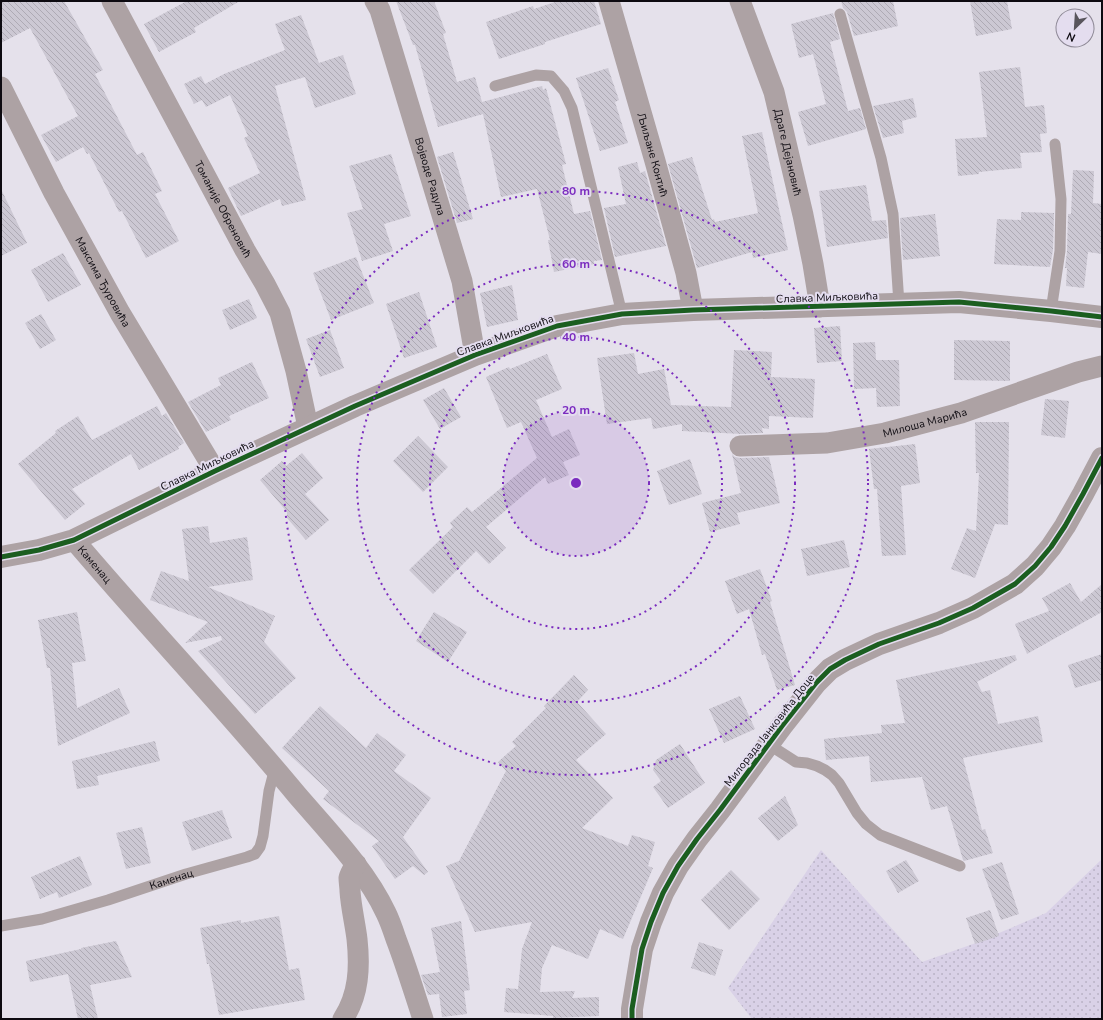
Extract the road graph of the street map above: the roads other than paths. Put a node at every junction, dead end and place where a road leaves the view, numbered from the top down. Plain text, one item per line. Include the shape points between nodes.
1 (112, 1) edge
2 (375, 1) edge
3 (609, 1) edge
4 (740, 1) edge
5 (840, 14) dead end
6 (495, 86) dead end
7 (1, 87) edge
8 (1055, 144) dead end
9 (899, 304) junction
10 (820, 307) junction
11 (693, 310) junction
12 (1051, 310) junction
13 (622, 314) junction
14 (1102, 316) edge
15 (476, 355) junction
16 (1102, 366) edge
17 (308, 427) junction
18 (740, 446) dead end
19 (1102, 458) edge
20 (215, 471) junction
21 (74, 540) junction
22 (1, 557) edge
23 (768, 744) junction
24 (275, 768) junction
25 (356, 864) junction
26 (960, 866) dead end
27 (1, 926) edge
28 (343, 1019) edge
29 (423, 1019) edge
30 (632, 1019) edge

1 - 17 street, Томаније Обреновић via 280,313
2 - 15 street, Војводе Радула via 380,10 462,281
3 - 11 street, Љиљане Контић via 686,273
4 - 10 street, Драге Дејановић via 774,92 805,222
5 - 9 lane via 881,158 893,214
6 - 13 lane via 536,75 551,76 564,91 572,108
7 - 20 street, Максима Ђуровића via 54,193 120,313
8 - 12 lane via 1061,198 1060,251
9 - 10 street, Славка Миљковића
9 - 12 street, Славка Миљковића via 959,302
10 - 11 street, Славка Миљковића
11 - 13 street, Славка Миљковића
12 - 14 street, Славка Миљковића
13 - 15 street, Славка Миљковића via 557,326
15 - 17 street, Славка Миљковића
16 - 18 street, Милоша Марића via 961,413 885,433 827,442
17 - 20 street, Славка Миљковића
19 - 23 street, Милорада Јанковића Доце via 1084,494 1051,547 1015,584 973,608 879,644 830,669
20 - 21 street, Славка Миљковића
21 - 22 street, Славка Миљковића via 40,550
21 - 24 street, Каменац
23 - 26 lane via 796,762 817,766 832,775 857,813 872,830
23 - 30 street, Милорада Јанковића Доце via 697,839 663,893 642,949
24 - 25 street, Каменац
24 - 27 lane, Каменац via 263,836 255,854 42,919
25 - 28 street via 349,878 359,964 356,992
25 - 29 street, Каменац via 387,913

